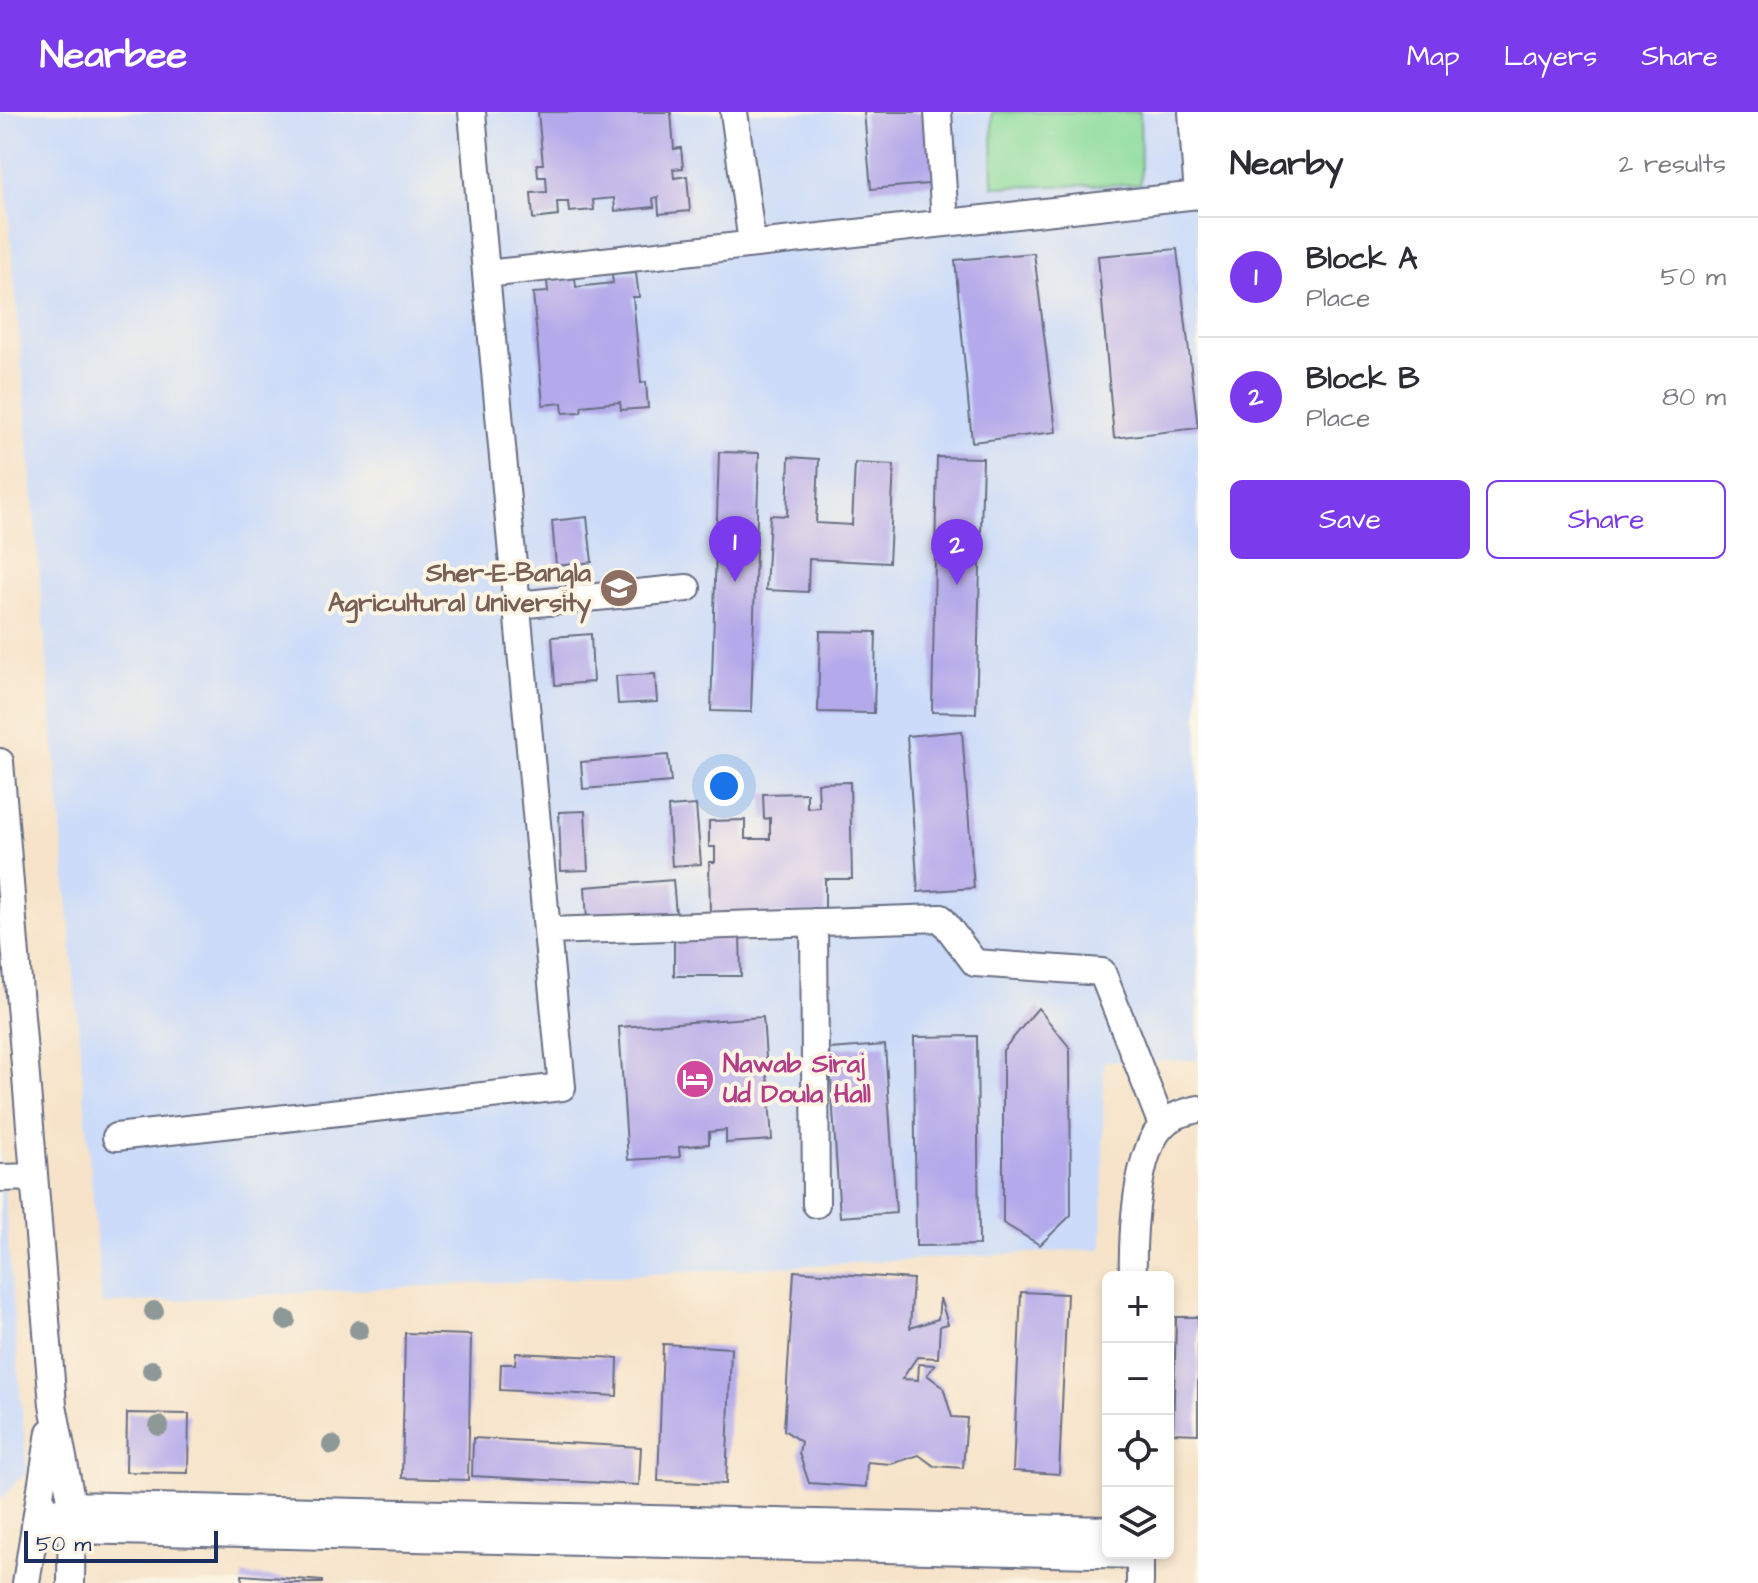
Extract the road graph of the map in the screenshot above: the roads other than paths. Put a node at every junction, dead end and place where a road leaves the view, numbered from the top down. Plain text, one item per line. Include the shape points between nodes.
1 (472, 112) edge
2 (734, 112) edge
3 (938, 112) edge
4 (1192, 112) edge
5 (1198, 196) edge
6 (945, 223) junction
7 (752, 243) junction
8 (486, 274) junction
9 (687, 588) dead end
10 (517, 605) junction
11 (0, 762) edge
12 (814, 922) junction
13 (547, 931) junction
14 (1198, 1109) edge
15 (1162, 1125) junction
16 (116, 1137) dead end
17 (34, 1177) junction
18 (0, 1178) edge
19 (816, 1204) dead end
20 (1133, 1271) edge
21 (54, 1517) junction
22 (1102, 1530) edge
23 (1102, 1553) edge
24 (1140, 1559) edge
25 (26, 1583) edge
26 (71, 1583) edge
27 (1140, 1583) edge

1 - 8 street
2 - 7 street
3 - 6 street
4 - 5 street
5 - 6 street
6 - 7 street
7 - 8 street
8 - 10 street
9 - 10 street
10 - 13 street
11 - 17 street
12 - 13 street
12 - 15 street via 941,918 975,963 1102,972
12 - 19 street
13 - 16 street via 562,1087
14 - 15 street
15 - 20 street via 1133,1218
17 - 18 street
17 - 21 street via 53,1405
21 - 22 street
21 - 23 street
21 - 25 street
21 - 26 street
24 - 27 street

